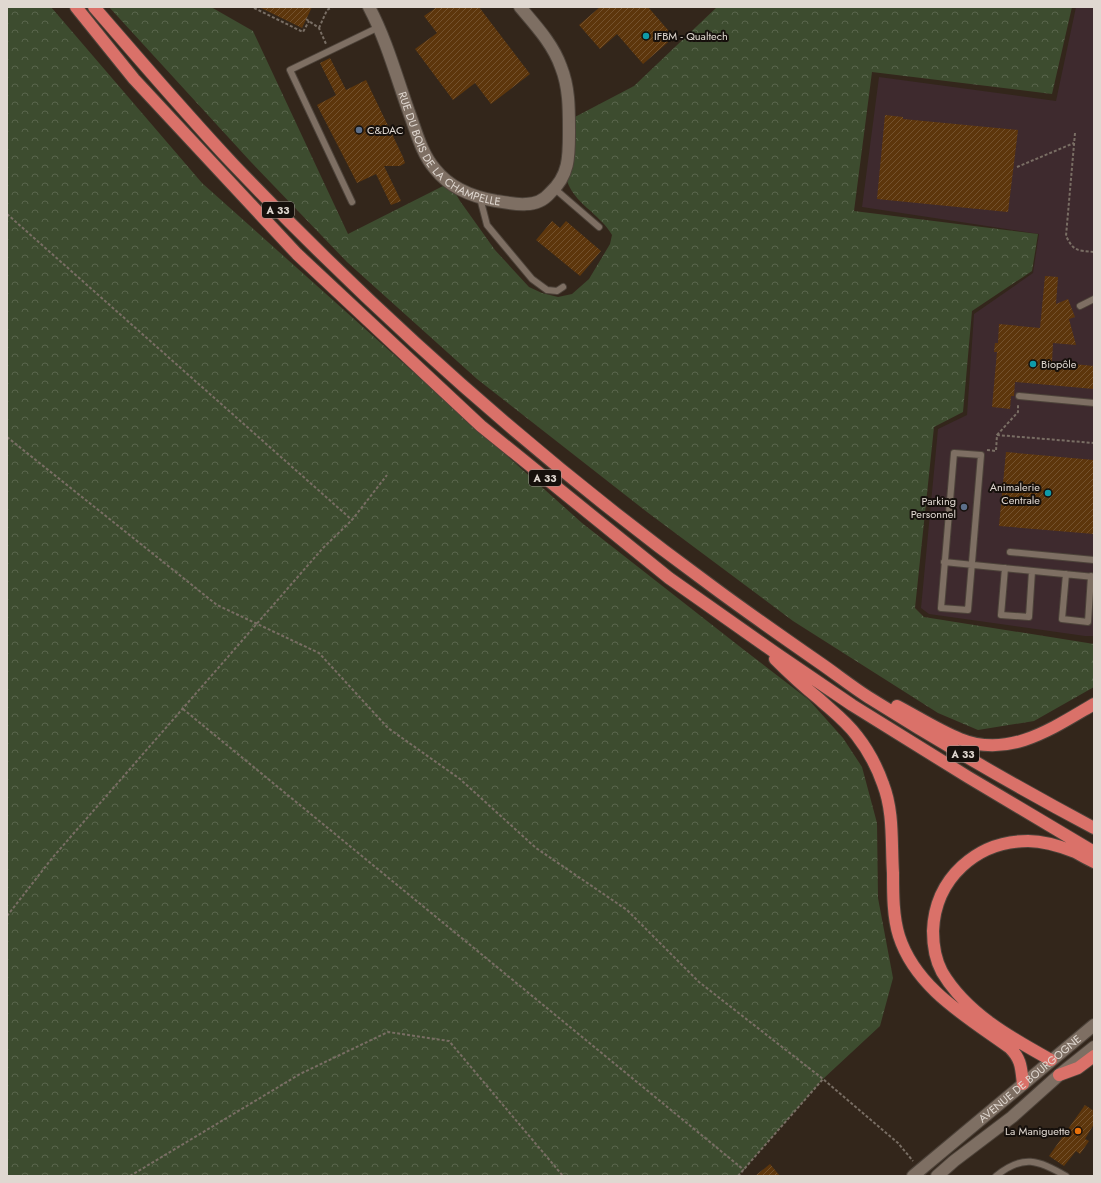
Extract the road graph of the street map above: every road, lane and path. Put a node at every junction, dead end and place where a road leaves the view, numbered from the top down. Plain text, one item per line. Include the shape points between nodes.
1 (76, 7) edge
2 (94, 7) edge
3 (332, 7) edge
4 (370, 7) edge
5 (520, 7) edge
6 (254, 8) dead end
7 (306, 19) dead end
8 (309, 21) junction
9 (379, 27) junction
10 (319, 28) junction
11 (329, 51) junction
12 (1075, 133) dead end
13 (1074, 143) junction
14 (1017, 168) dead end
15 (555, 189) junction
16 (480, 198) junction
17 (352, 202) dead end
18 (7, 214) edge
19 (599, 227) dead end
20 (1094, 252) edge
21 (563, 287) dead end
22 (1094, 299) edge
23 (1080, 306) dead end
24 (1019, 396) joint
25 (1094, 403) edge
26 (997, 435) junction
27 (7, 437) edge
28 (1094, 443) edge
29 (981, 455) junction
30 (387, 476) dead end
31 (352, 520) junction
32 (1010, 552) dead end
33 (1094, 560) edge
34 (944, 562) junction
35 (972, 564) junction
36 (1005, 568) junction
37 (1032, 571) junction
38 (1066, 574) junction
39 (1092, 577) edge
40 (257, 624) junction
41 (748, 633) junction
42 (836, 674) junction
43 (1094, 704) edge
44 (183, 709) junction
45 (1094, 828) edge
46 (1094, 852) edge
47 (1094, 862) edge
48 (7, 916) edge
49 (1094, 1024) edge
50 (1094, 1047) edge
51 (1094, 1056) edge
52 (1051, 1060) junction
53 (1059, 1075) junction
54 (823, 1079) junction
55 (1023, 1084) junction
56 (744, 1170) junction
57 (917, 1173) edge
58 (130, 1176) edge
59 (563, 1176) edge
60 (738, 1176) edge
61 (937, 1176) edge
62 (996, 1176) edge
63 (1066, 1176) edge

1 - 41 highway, A 33 via 134,79 302,260 481,426 669,578
2 - 42 highway, A 33 via 191,118 308,241 476,398 549,460 682,565
3 - 10 path via 327,10
4 - 9 street, RUE DU BOIS DE LA CHAMPELLE
5 - 15 street, RUE DU BOIS DE LA CHAMPELLE via 548,40 566,81 569,107 568,159 563,177
6 - 8 path via 303,32
7 - 8 path
8 - 10 path
9 - 11 lane
9 - 16 street, RUE DU BOIS DE LA CHAMPELLE via 421,146 434,169 458,188
10 - 11 path
11 - 17 lane via 290,70
12 - 13 path
13 - 14 path
13 - 20 path via 1066,236 1071,246 1077,250
15 - 16 street, RUE DU BOIS DE LA CHAMPELLE via 542,200 526,204
15 - 19 lane
16 - 21 lane via 487,225 532,278 547,290 557,291
18 - 31 path
22 - 23 lane
24 - 25 lane
24 - 26 path via 1018,412
26 - 28 path
26 - 29 path via 996,451 983,449
27 - 40 path via 217,605
29 - 34 lane via 954,453
29 - 35 lane
30 - 31 path
31 - 40 path via 323,548
32 - 33 lane
34 - 35 lane
34 - 35 lane via 941,608 968,610
35 - 36 lane
36 - 37 lane
36 - 37 lane via 1001,615 1029,617
37 - 38 lane
38 - 39 lane
38 - 39 lane via 1062,619 1088,622
40 - 44 path
40 - 54 path via 319,653 388,728 460,779 536,848 627,910 698,982
41 - 46 highway, A 33 via 852,704
41 - 55 highway via 844,722 868,752 883,784 890,807 896,915 899,936 904,948 919,973 945,1000 1017,1055
42 - 43 highway via 942,730 973,743 1001,745 1029,740
42 - 45 highway, A 33 via 936,738
44 - 48 path via 53,857
44 - 56 path
47 - 52 highway via 1064,848 1037,841 991,847 972,858 950,879 935,911 933,934 936,956 942,972 959,995 1003,1031
49 - 52 street, AVENUE DE BOURGOGNE
50 - 53 street, AVENUE DE BOURGOGNE
51 - 53 highway via 1078,1068
52 - 55 street, AVENUE DE BOURGOGNE
53 - 61 street, AVENUE DE BOURGOGNE via 1012,1117
54 - 56 path
54 - 57 path via 898,1143
55 - 57 street, AVENUE DE BOURGOGNE
56 - 60 path
58 - 59 path via 300,1074 388,1032 449,1042
62 - 63 lane via 1005,1168 1031,1162 1047,1165

